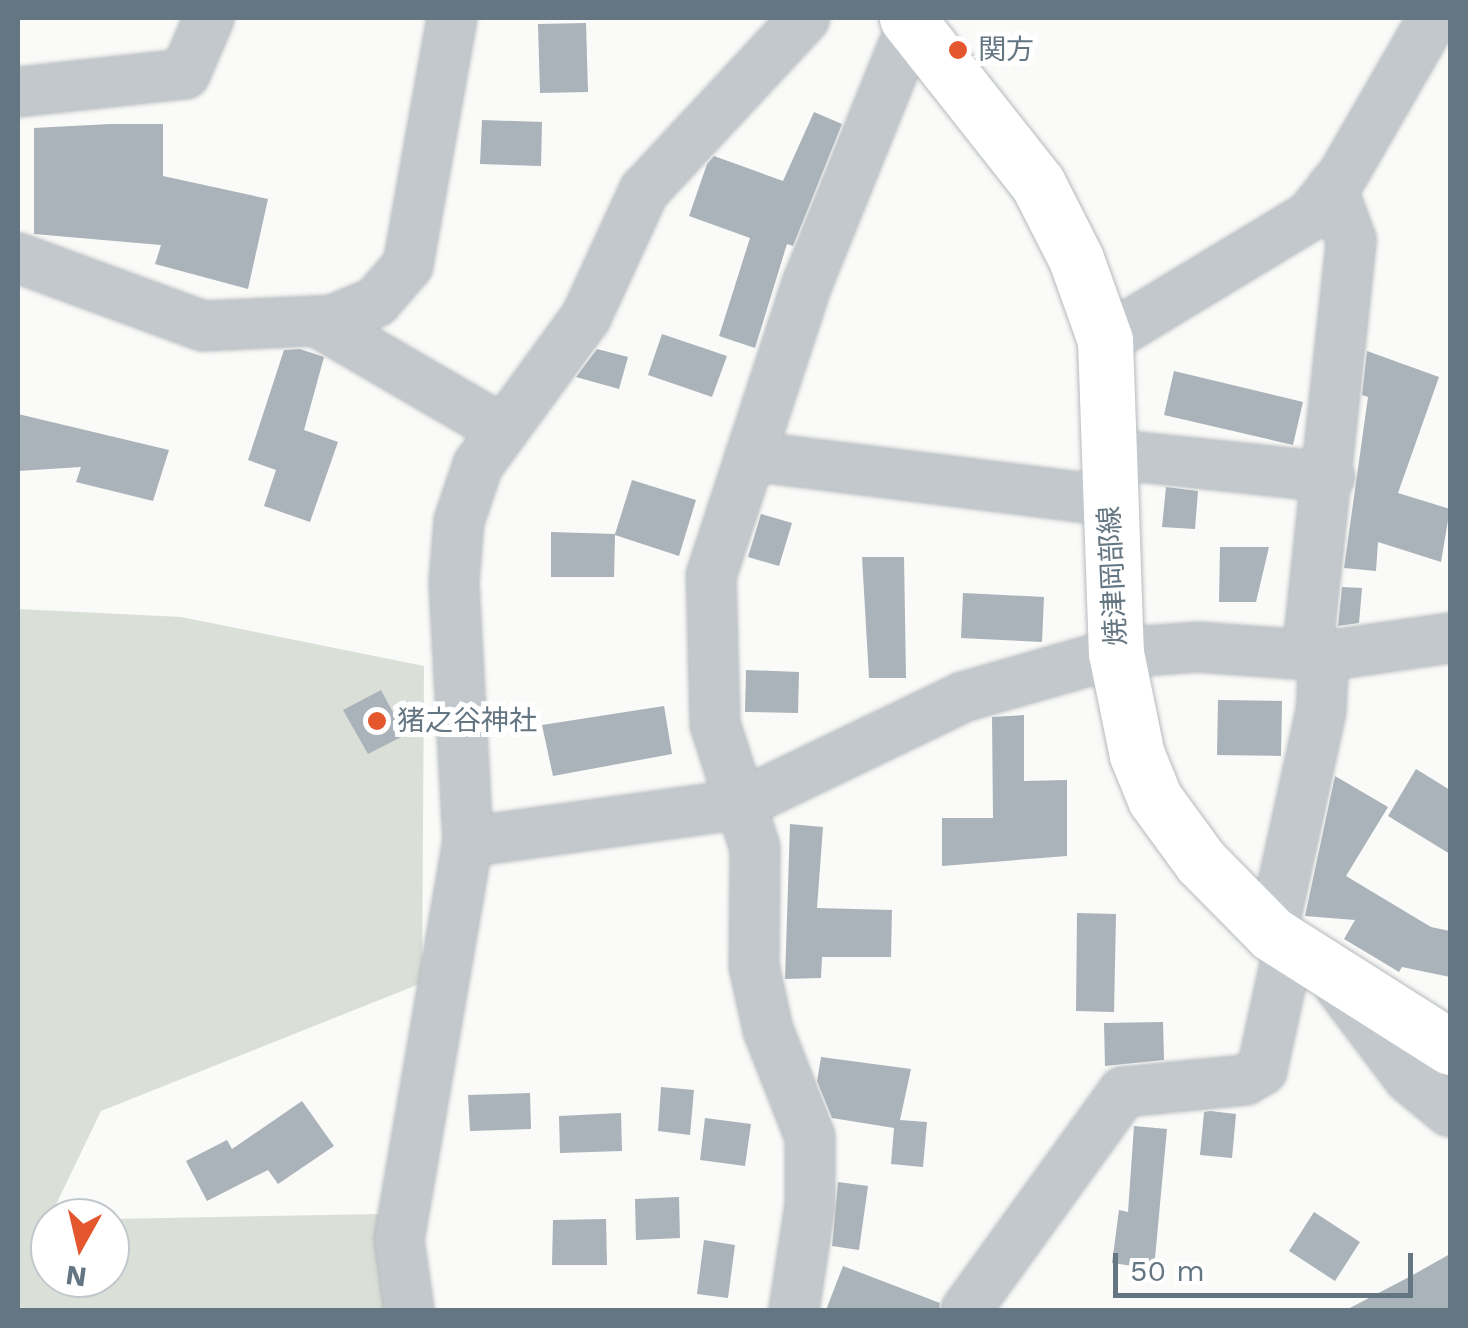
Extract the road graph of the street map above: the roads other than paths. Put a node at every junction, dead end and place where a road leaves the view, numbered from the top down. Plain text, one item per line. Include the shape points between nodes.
1 (208, 18) edge
2 (452, 18) edge
3 (805, 18) edge
4 (1432, 18) edge
5 (909, 21) edge
6 (18, 92) edge
7 (1332, 187) junction
8 (18, 258) edge
9 (316, 320) junction
10 (1104, 340) junction
11 (503, 430) junction
12 (750, 456) junction
13 (1330, 477) junction
14 (1110, 478) junction
15 (1450, 638) edge
16 (1116, 653) junction
17 (1316, 655) junction
18 (742, 804) junction
19 (468, 842) junction
20 (1295, 948) junction
21 (1450, 1047) edge
22 (1450, 1112) edge
23 (409, 1310) edge
24 (794, 1310) edge
25 (966, 1310) edge

1 - 6 street via 184,74
2 - 9 street via 408,264 376,302
3 - 11 street via 644,191 586,317
4 - 7 street
5 - 10 main road, 焼津岡部線 via 1038,184 1076,259
5 - 12 street via 807,284
7 - 10 street via 1311,215 1267,245
7 - 13 street via 1352,240
8 - 9 street via 203,326
9 - 11 street
10 - 14 main road, 焼津岡部線
11 - 19 street via 478,464 459,521 454,582
12 - 14 street
12 - 18 street via 710,576 708,627 714,724
13 - 14 street
13 - 17 street
14 - 16 main road, 焼津岡部線
15 - 17 street
16 - 17 street via 1197,647
16 - 18 street via 963,697
16 - 20 main road, 焼津岡部線 via 1137,756 1155,799 1200,862
17 - 20 street via 1321,711
18 - 19 street
18 - 24 street via 755,848 754,966 768,1030 810,1137 810,1205
19 - 23 street via 399,1240
20 - 21 main road, 焼津岡部線
20 - 22 street via 1409,1078
20 - 25 street via 1262,1070 1245,1080 1123,1092

